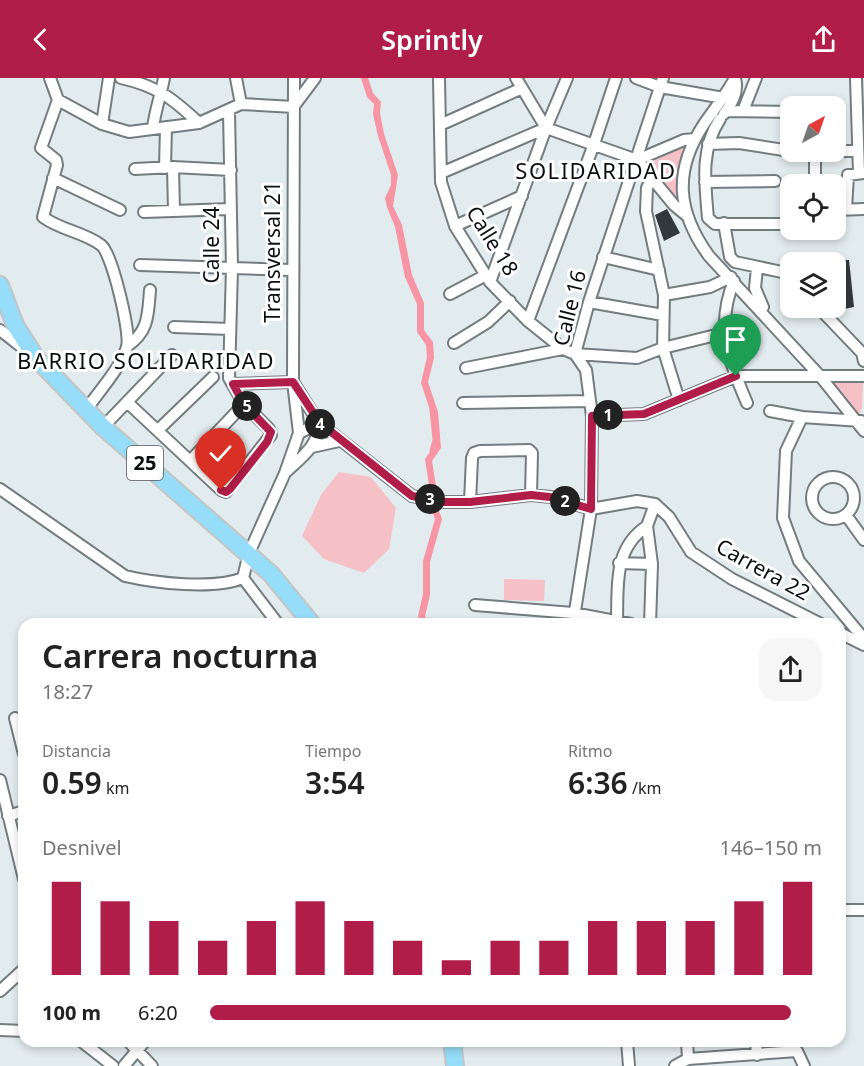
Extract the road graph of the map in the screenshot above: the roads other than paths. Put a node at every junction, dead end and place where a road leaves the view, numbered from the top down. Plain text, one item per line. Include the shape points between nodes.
1 (50, 78) edge
2 (109, 78) edge
3 (122, 78) edge
4 (164, 78) edge
5 (236, 78) edge
6 (294, 78) edge
7 (315, 78) edge
8 (439, 78) edge
9 (567, 78) edge
10 (616, 78) edge
11 (636, 78) edge
12 (735, 78) edge
13 (756, 78) edge
14 (856, 78) edge
15 (520, 82) edge
16 (662, 83) edge
17 (162, 91) junction
18 (724, 98) junction
19 (58, 100) junction
20 (861, 100) edge
21 (241, 104) junction
22 (294, 107) junction
23 (743, 111) junction
24 (229, 112) junction
25 (780, 112) edge
26 (723, 115) junction
27 (198, 123) junction
28 (102, 124) junction
29 (704, 124) junction
30 (440, 125) junction
31 (166, 127) junction
32 (153, 128) junction
33 (546, 128) junction
34 (861, 134) edge
35 (695, 139) junction
36 (594, 144) junction
37 (708, 144) junction
38 (780, 149) edge
39 (846, 151) edge
40 (857, 151) junction
41 (637, 160) junction
42 (169, 168) junction
43 (135, 169) dead end
44 (231, 170) junction
45 (441, 173) junction
46 (857, 174) edge
47 (652, 177) junction
48 (53, 178) junction
49 (775, 181) dead end
50 (705, 182) junction
51 (522, 196) junction
52 (846, 198) edge
53 (231, 209) junction
54 (846, 209) edge
55 (864, 209) edge
56 (120, 210) dead end
57 (174, 211) junction
58 (144, 212) dead end
59 (686, 215) junction
60 (719, 224) junction
61 (780, 224) edge
62 (455, 226) junction
63 (603, 257) junction
64 (140, 265) dead end
65 (232, 268) junction
66 (757, 268) junction
67 (291, 270) junction
68 (659, 270) junction
69 (780, 273) edge
70 (488, 278) junction
71 (732, 279) junction
72 (0, 285) edge
73 (150, 290) dead end
74 (450, 294) dead end
75 (664, 295) junction
76 (510, 301) junction
77 (589, 303) junction
78 (663, 315) junction
79 (766, 315) junction
80 (829, 318) edge
81 (528, 321) junction
82 (174, 327) dead end
83 (230, 329) junction
84 (0, 330) edge
85 (724, 333) junction
86 (454, 343) dead end
87 (127, 346) junction
88 (663, 348) junction
89 (563, 349) junction
90 (575, 354) junction
91 (172, 355) dead end
92 (36, 358) junction
93 (864, 361) edge
94 (466, 368) dead end
95 (736, 376) junction
96 (820, 376) junction
97 (864, 376) edge
98 (213, 377) dead end
99 (231, 381) junction
100 (293, 382) junction
101 (679, 400) junction
102 (590, 401) junction
103 (127, 402) junction
104 (463, 403) dead end
105 (747, 403) dead end
106 (244, 404) junction
107 (86, 410) junction
108 (770, 411) dead end
109 (592, 416) junction
110 (802, 417) junction
111 (860, 421) edge
112 (320, 423) junction
113 (103, 427) junction
114 (158, 430) junction
115 (864, 431) edge
116 (299, 433) junction
117 (339, 441) junction
118 (312, 447) junction
119 (190, 461) junction
120 (285, 473) junction
121 (0, 489) edge
122 (531, 495) junction
123 (470, 502) junction
124 (655, 504) junction
125 (591, 509) junction
126 (846, 515) junction
127 (647, 526) junction
128 (864, 540) edge
129 (249, 553) junction
130 (619, 563) junction
131 (652, 564) junction
132 (243, 578) junction
133 (475, 605) dead end
134 (273, 618) edge
135 (307, 618) edge
136 (566, 618) edge
137 (573, 618) edge
138 (617, 618) edge
139 (650, 618) edge
140 (809, 618) edge
141 (846, 636) edge
142 (864, 639) edge
143 (864, 645) edge
144 (15, 718) dead end
145 (18, 730) edge
146 (0, 780) edge
147 (18, 813) edge
148 (8, 816) junction
149 (18, 855) edge
150 (846, 910) edge
151 (864, 910) edge
152 (18, 974) edge
153 (0, 991) edge
154 (0, 1030) edge
155 (18, 1031) edge
156 (89, 1047) edge
157 (141, 1047) edge
158 (142, 1047) edge
159 (453, 1047) edge
160 (627, 1047) edge
161 (687, 1047) edge
162 (756, 1047) edge
163 (793, 1047) edge
164 (797, 1047) edge
165 (757, 1055) junction
166 (688, 1059) junction
167 (709, 1062) edge
168 (113, 1066) edge
169 (124, 1066) edge
170 (152, 1066) edge
171 (455, 1066) edge
172 (628, 1066) edge
173 (675, 1066) edge
174 (804, 1066) edge

1 - 19 street
2 - 28 street
3 - 17 street
4 - 17 street
5 - 21 street
6 - 22 street, Transversal 21
7 - 22 street
8 - 30 street, Calle 18
9 - 33 street
10 - 36 street
11 - 16 street
12 - 18 street
12 - 26 street via 733,102
13 - 23 street
14 - 20 street
15 - 30 street
15 - 33 street
16 - 18 street
16 - 41 street, Calle 16
17 - 27 street
17 - 32 street
18 - 29 street
19 - 28 street
19 - 48 street via 41,144 56,160
20 - 34 street
21 - 22 street
21 - 24 street
22 - 67 street, Transversal 21
23 - 25 street
23 - 26 street
24 - 27 street
24 - 44 street, Calle 24
26 - 29 street
26 - 37 street
27 - 31 street
28 - 32 street via 129,132
29 - 35 street
30 - 45 street, Calle 18
31 - 32 street
31 - 42 street
33 - 36 street
33 - 45 street
33 - 51 street
34 - 40 street
35 - 41 street
35 - 59 street via 684,174
36 - 41 street
36 - 81 street
37 - 38 street
37 - 50 street
39 - 40 street
40 - 46 street
41 - 47 street
41 - 63 street, Calle 16
42 - 43 street
42 - 44 street
42 - 57 street
44 - 53 street, Calle 24
45 - 62 street, Calle 18
46 - 52 street
47 - 59 street
47 - 68 street via 647,188 646,211
48 - 56 street
48 - 87 street via 43,218 92,240 108,252 127,330
49 - 50 street
50 - 60 street via 708,218
51 - 62 street
51 - 70 street
53 - 57 street
53 - 65 street, Calle 24
54 - 55 street
57 - 58 street
59 - 71 street via 694,234
60 - 61 street
60 - 66 street via 730,257 741,265
62 - 70 street, Calle 18
63 - 68 street
63 - 77 street, Calle 16
64 - 65 street
65 - 67 street
65 - 83 street, Calle 24
66 - 69 street
66 - 79 street via 755,288
67 - 100 street, Transversal 21
68 - 75 street
70 - 74 street
70 - 76 street, Calle 18
71 - 75 street
71 - 79 street
71 - 85 street
72 - 92 highway, 25 via 15,325
73 - 87 street via 146,327
75 - 78 street
76 - 81 street, Calle 18
76 - 86 street via 489,322
77 - 78 street
77 - 90 street, Calle 16
78 - 88 street
79 - 96 street
80 - 93 street via 862,353
81 - 89 street, Calle 18
82 - 83 street
83 - 99 street, Calle 24
84 - 92 street
85 - 88 street, Calle 18
85 - 95 street
87 - 107 street
88 - 90 street, Calle 18 via 637,358
88 - 101 street
89 - 90 street, Calle 18
89 - 94 street
90 - 102 street, Calle 16 via 586,370
91 - 103 street
92 - 107 highway, 25
95 - 96 street
95 - 101 street
95 - 105 street
96 - 97 street
96 - 111 street
98 - 114 street
99 - 100 street
99 - 106 street
100 - 112 street
100 - 116 street, Transversal 21
101 - 109 street via 644,414
102 - 104 street
102 - 109 street, Calle 16
103 - 113 street
103 - 114 street
106 - 119 street
106 - 119 street via 271,432 230,489 221,490
107 - 113 highway, 25
108 - 110 street
109 - 125 street, Calle 16
110 - 111 street
110 - 142 street via 786,451 783,518 799,561
111 - 115 street
112 - 116 street
112 - 117 street
112 - 118 street, Transversal 21
113 - 129 highway, 25
114 - 119 street
116 - 120 street, Transversal 21
117 - 118 street
117 - 123 street via 412,496
118 - 120 street, Transversal 21
120 - 129 street, Transversal 21
121 - 132 street via 125,576 217,584
122 - 123 street
122 - 123 street via 529,450 480,451 472,458
122 - 125 street
124 - 125 street via 637,501
124 - 127 street
124 - 140 street, Carrera 22 via 669,517 691,552 732,579
125 - 137 street, Calle 16
126 - 126 street via 854,501 850,485 836,477 820,481 812,495 816,511 830,519
126 - 128 street
127 - 130 street via 636,533
127 - 131 street
129 - 132 street, Transversal 21
129 - 135 highway, 25
130 - 131 street
130 - 138 street
131 - 139 street
132 - 134 street
133 - 136 street
141 - 143 street
144 - 145 street
146 - 148 street
147 - 148 street
148 - 149 street
150 - 151 street
152 - 153 street
154 - 155 street
156 - 168 street
157 - 169 street
158 - 170 street
159 - 171 highway
160 - 172 street
161 - 166 street
162 - 165 street
163 - 165 street
164 - 174 street
165 - 167 street
166 - 167 street
166 - 173 street

